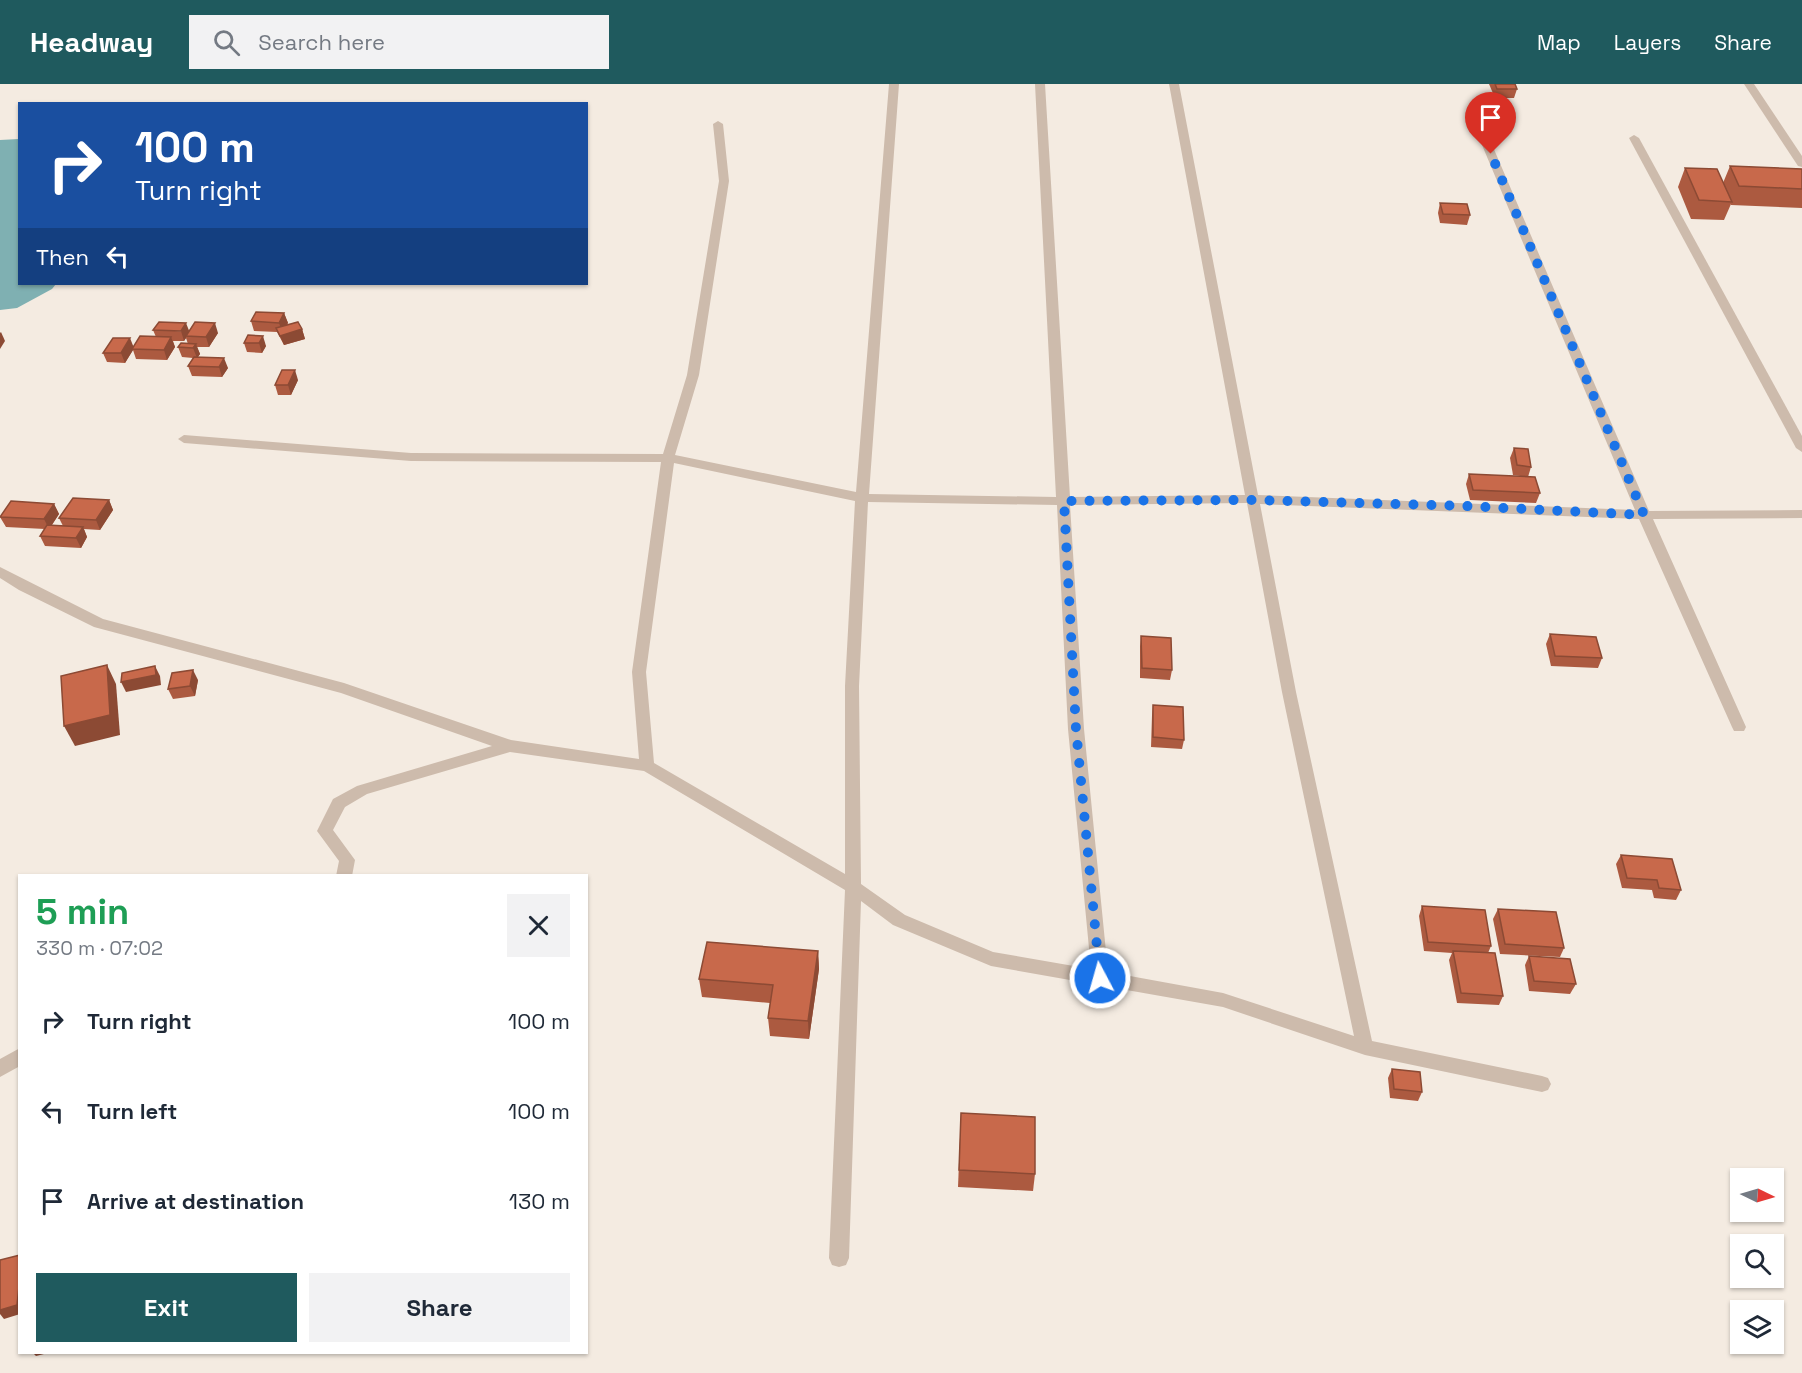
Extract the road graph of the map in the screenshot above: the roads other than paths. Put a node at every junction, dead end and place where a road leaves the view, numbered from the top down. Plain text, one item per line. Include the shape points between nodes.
1 (894, 84) edge
2 (1040, 84) edge
3 (1174, 84) edge
4 (1749, 84) edge
5 (718, 124) dead end
6 (1482, 133) dead end
7 (1634, 138) dead end
8 (1802, 164) edge
9 (184, 439) dead end
10 (1802, 448) edge
11 (668, 458) junction
12 (862, 498) junction
13 (1253, 500) junction
14 (1064, 501) junction
15 (1802, 514) edge
16 (1644, 515) junction
17 (0, 572) edge
18 (1739, 727) dead end
19 (510, 746) junction
20 (647, 766) junction
21 (344, 874) edge
22 (853, 887) junction
23 (1100, 978) junction
24 (1365, 1047) junction
25 (18, 1057) edge
26 (0, 1069) edge
27 (1542, 1084) dead end
28 (839, 1258) dead end

1 - 12 street
2 - 14 street
3 - 13 street
4 - 8 street
5 - 11 street via 724,181 693,375
6 - 16 street
7 - 10 street
9 - 11 street via 411,457
11 - 12 street
11 - 20 street via 639,672
12 - 14 street
12 - 22 street via 852,686
13 - 14 street
13 - 16 street
13 - 24 street via 1289,693
14 - 23 street via 1076,729
15 - 16 street
16 - 18 street
17 - 19 street via 99,623 344,688
19 - 20 street
19 - 21 street via 362,790 339,803 325,831 347,860
20 - 22 street
22 - 23 street via 899,920 990,959
22 - 28 street
23 - 24 street via 1223,1000
24 - 27 street
25 - 26 street

